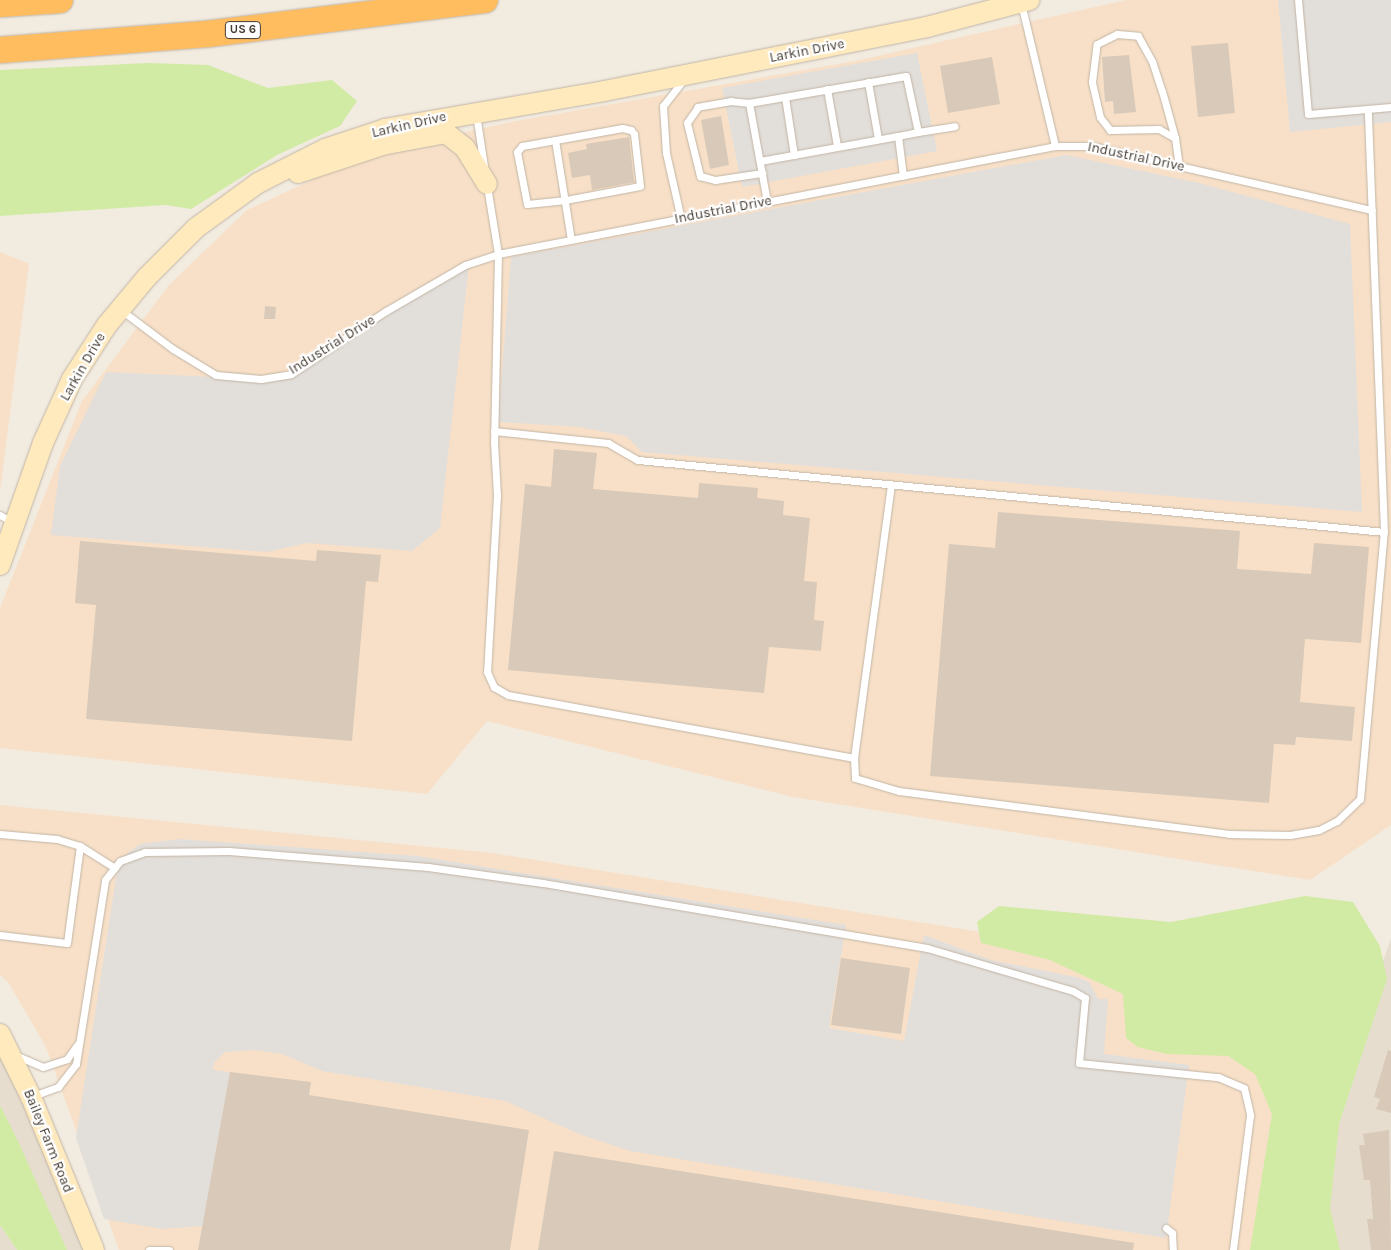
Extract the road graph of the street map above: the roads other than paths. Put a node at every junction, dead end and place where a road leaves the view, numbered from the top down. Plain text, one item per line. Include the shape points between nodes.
1 (60, 0) edge
2 (485, 0) edge
3 (1298, 0) edge
4 (1026, 1) edge
5 (0, 4) edge
6 (0, 50) edge
7 (696, 73) junction
8 (868, 82) junction
9 (827, 90) junction
10 (785, 97) junction
11 (749, 104) junction
12 (1391, 107) edge
13 (1368, 109) junction
14 (475, 112) junction
15 (955, 126) dead end
16 (918, 132) junction
17 (898, 136) junction
18 (1175, 138) junction
19 (878, 139) junction
20 (555, 140) junction
21 (837, 146) junction
22 (1055, 146) junction
23 (794, 154) junction
24 (760, 161) junction
25 (1179, 166) junction
26 (285, 169) junction
27 (762, 173) junction
28 (903, 176) junction
29 (487, 184) junction
30 (566, 200) junction
31 (767, 202) junction
32 (1372, 210) junction
33 (681, 219) junction
34 (571, 240) junction
35 (498, 254) junction
36 (120, 309) junction
37 (494, 431) junction
38 (891, 485) junction
39 (7, 519) edge
40 (1384, 532) junction
41 (0, 564) edge
42 (854, 758) junction
43 (0, 834) edge
44 (80, 846) junction
45 (115, 868) junction
46 (0, 935) edge
47 (0, 1034) edge
48 (80, 1042) junction
49 (9, 1052) junction
50 (31, 1098) junction
51 (1166, 1228) dead end
52 (94, 1250) edge
53 (149, 1250) edge
54 (169, 1250) edge
55 (1173, 1250) edge
56 (1233, 1250) edge

1 - 5 highway
2 - 6 highway, US 6 via 207,34
3 - 13 lane via 1308,114
4 - 7 street, Larkin Drive via 927,27
4 - 22 lane
7 - 14 street, Larkin Drive
7 - 33 lane via 675,87 663,106 666,153
8 - 9 lane
8 - 16 lane via 906,76
8 - 19 lane
9 - 10 lane
9 - 21 lane
10 - 11 lane
10 - 23 lane
11 - 24 lane
11 - 27 lane via 731,101 698,106 687,123 700,176 715,180
12 - 13 lane
13 - 32 lane
14 - 26 street, Larkin Drive via 349,140
14 - 29 lane
15 - 16 lane
16 - 17 lane
17 - 19 lane
17 - 28 lane
18 - 18 lane via 1152,61 1138,36 1117,34 1097,44 1092,82 1100,117 1110,130 1159,129
18 - 25 lane
19 - 21 lane
20 - 30 lane
20 - 30 lane via 518,149 525,200 531,205
20 - 30 lane via 622,128 634,134 640,186
21 - 23 lane
22 - 25 lane, Industrial Drive via 1092,146
22 - 28 lane, Industrial Drive
23 - 24 lane
24 - 27 lane
25 - 32 lane, Industrial Drive
26 - 29 street via 294,175 382,145 446,133 465,148
26 - 36 street, Larkin Drive via 232,199 196,228 147,276
27 - 31 lane
28 - 31 lane, Industrial Drive
29 - 35 lane
30 - 34 lane
31 - 33 lane, Industrial Drive
32 - 40 lane
33 - 34 lane, Industrial Drive
34 - 35 lane, Industrial Drive
35 - 36 lane, Industrial Drive via 465,265 386,311 291,374 261,379 216,375 173,349
35 - 37 lane
36 - 39 street, Larkin Drive via 72,379
37 - 38 lane via 608,443 638,460
37 - 42 lane via 497,495 487,672 494,687 508,694
38 - 40 lane
38 - 42 lane
39 - 41 street, Larkin Drive
40 - 42 lane via 1360,799 1337,821 1319,830 1290,835 1229,834 899,791 855,778
43 - 44 lane via 56,839
44 - 45 lane
44 - 46 lane via 67,943
45 - 48 lane via 105,880
45 - 56 lane via 120,861 145,852 229,851 428,867 927,948 1073,991 1085,998 1079,1063 1218,1078 1244,1088 1250,1115
47 - 49 street, Bailey Farm Road
48 - 49 lane via 67,1059 43,1068
48 - 50 lane via 76,1064 58,1087
49 - 50 street, Bailey Farm Road
50 - 52 street, Bailey Farm Road
51 - 55 lane via 1175,1240
53 - 54 lane

